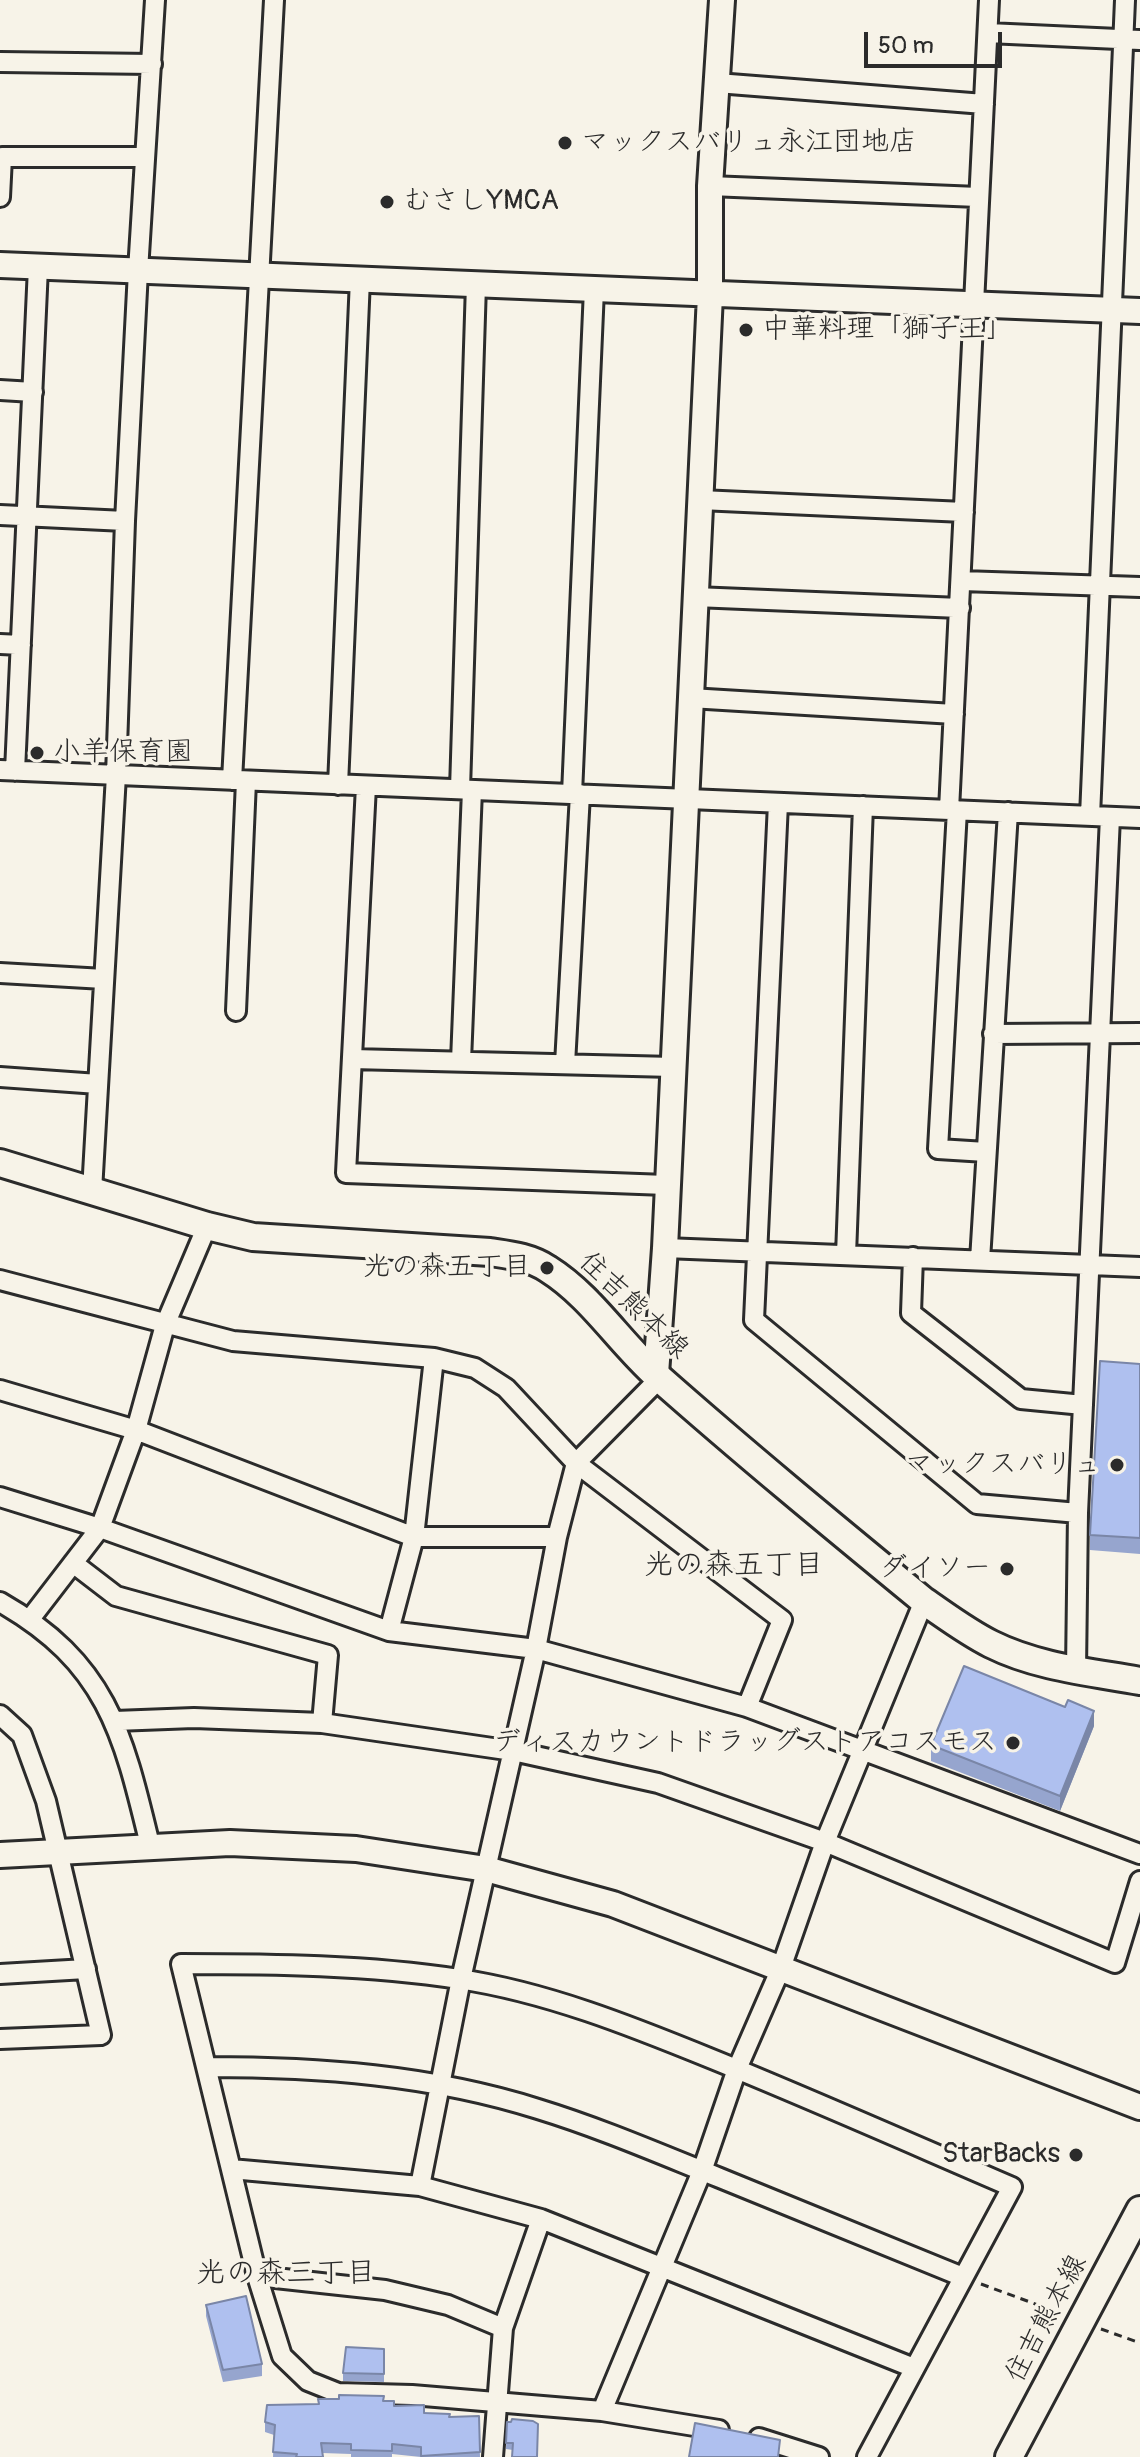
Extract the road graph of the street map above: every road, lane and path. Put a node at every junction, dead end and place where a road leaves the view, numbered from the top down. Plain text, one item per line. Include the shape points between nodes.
1 (155, 0) edge
2 (274, 0) edge
3 (722, 0) edge
4 (989, 0) edge
5 (1125, 0) edge
6 (988, 33) junction
7 (1132, 40) edge
8 (0, 62) edge
9 (152, 64) junction
10 (717, 83) junction
11 (984, 104) junction
12 (1, 157) edge
13 (145, 157) junction
14 (710, 186) junction
15 (0, 197) edge
16 (978, 197) junction
17 (0, 265) edge
18 (38, 267) junction
19 (138, 271) junction
20 (261, 276) junction
21 (360, 279) junction
22 (476, 284) junction
23 (594, 289) junction
24 (710, 295) junction
25 (973, 304) junction
26 (1113, 310) junction
27 (1140, 311) edge
28 (0, 390) edge
29 (33, 392) junction
30 (700, 500) junction
31 (964, 512) junction
32 (0, 515) edge
33 (27, 516) junction
34 (125, 521) junction
35 (962, 581) junction
36 (1098, 586) junction
37 (1140, 587) edge
38 (695, 597) junction
39 (960, 608) junction
40 (0, 644) edge
41 (21, 645) junction
42 (690, 698) junction
43 (954, 714) junction
44 (8, 770) edge
45 (116, 775) junction
46 (239, 780) junction
47 (338, 785) junction
48 (366, 786) junction
49 (466, 790) junction
50 (576, 794) junction
51 (685, 799) junction
52 (778, 803) junction
53 (863, 806) junction
54 (953, 810) junction
55 (1008, 812) junction
56 (1090, 816) junction
57 (1110, 817) junction
58 (1140, 818) edge
59 (0, 973) edge
60 (104, 979) junction
61 (236, 1011) dead end
62 (1099, 1032) junction
63 (1140, 1033) edge
64 (993, 1034) junction
65 (352, 1059) junction
66 (461, 1061) junction
67 (565, 1064) junction
68 (673, 1067) junction
69 (0, 1077) edge
70 (98, 1084) junction
71 (986, 1152) junction
72 (0, 1163) edge
73 (666, 1185) junction
74 (92, 1191) junction
75 (207, 1226) junction
76 (665, 1248) junction
77 (757, 1251) junction
78 (846, 1255) junction
79 (913, 1257) junction
80 (980, 1260) junction
81 (1091, 1264) junction
82 (1140, 1267) edge
83 (0, 1280) edge
84 (165, 1325) junction
85 (434, 1358) junction
86 (658, 1376) junction
87 (0, 1390) edge
88 (1083, 1405) junction
89 (136, 1430) junction
90 (576, 1463) junction
91 (0, 1497) edge
92 (1078, 1513) junction
93 (100, 1528) junction
94 (414, 1537) junction
95 (557, 1537) junction
96 (73, 1563) junction
97 (924, 1601) junction
98 (0, 1602) edge
99 (30, 1619) junction
100 (389, 1631) junction
101 (536, 1649) junction
102 (1076, 1670) junction
103 (1140, 1681) edge
104 (747, 1707) junction
105 (0, 1715) edge
106 (115, 1721) junction
107 (322, 1723) junction
108 (863, 1748) junction
109 (513, 1751) junction
110 (825, 1842) junction
111 (150, 1845) junction
112 (57, 1852) junction
113 (1140, 1854) edge
114 (0, 1855) edge
115 (486, 1869) junction
116 (1140, 1881) edge
117 (781, 1968) junction
118 (86, 1969) junction
119 (0, 1974) edge
120 (461, 1979) junction
121 (0, 2039) edge
122 (207, 2067) junction
123 (737, 2069) junction
124 (440, 2085) junction
125 (1140, 2107) edge
126 (231, 2169) junction
127 (702, 2171) junction
128 (420, 2186) junction
129 (1140, 2210) edge
130 (541, 2219) junction
131 (660, 2268) junction
132 (257, 2276) junction
133 (963, 2277) junction
134 (1082, 2322) junction
135 (503, 2328) junction
136 (1140, 2343) edge
137 (914, 2368) junction
138 (497, 2402) junction
139 (602, 2411) junction
140 (493, 2457) edge
141 (819, 2457) edge
142 (867, 2457) edge
143 (1009, 2457) edge

1 - 9 street
2 - 20 street
3 - 10 street
4 - 6 street
5 - 7 street
6 - 7 street
6 - 11 street
7 - 26 street
8 - 9 street
9 - 13 street
10 - 11 street
10 - 14 street
11 - 16 street
12 - 13 street
12 - 15 street
13 - 19 street
14 - 16 street
14 - 24 street
16 - 25 street
17 - 18 street
18 - 19 street
18 - 29 street
19 - 20 street
19 - 34 street
20 - 21 street
20 - 46 street
21 - 22 street
21 - 47 street
22 - 23 street
22 - 49 street
23 - 24 street
23 - 50 street
24 - 25 street
24 - 30 street
25 - 26 street
25 - 31 street
26 - 27 street
26 - 36 street
28 - 29 street
29 - 33 street
30 - 31 street
30 - 38 street
31 - 35 street
32 - 33 street
33 - 34 street
33 - 41 street
34 - 45 street
35 - 36 street
35 - 39 street
36 - 37 street
36 - 56 street
38 - 39 street
38 - 42 street
39 - 43 street
40 - 41 street
41 - 44 street
42 - 43 street
42 - 51 street
43 - 54 street
44 - 45 street
45 - 46 street
45 - 60 street
46 - 47 street
46 - 61 street
47 - 48 street
48 - 49 street
48 - 65 street
49 - 50 street
49 - 66 street
50 - 51 street
50 - 67 street
51 - 52 street
51 - 68 street
52 - 53 street
52 - 77 street
53 - 54 street
53 - 78 street
54 - 55 street
54 - 71 street via 938,1149
55 - 56 street
55 - 64 street
56 - 57 street
57 - 58 street
57 - 62 street
59 - 60 street
60 - 70 street
62 - 63 street
62 - 64 street
62 - 81 street
64 - 71 street
65 - 66 street
65 - 73 street via 346,1173
66 - 67 street
67 - 68 street
68 - 73 street
69 - 70 street
70 - 74 street
71 - 80 street
72 - 74 main road, 住吉熊本線
73 - 76 street
74 - 75 main road, 住吉熊本線
75 - 84 street
75 - 86 main road, 住吉熊本線 via 253,1237 521,1256 579,1293
76 - 77 street
76 - 86 street
77 - 78 street
77 - 92 street via 754,1320 977,1504
78 - 79 street
79 - 80 street
79 - 88 street via 911,1313 1021,1399
80 - 81 street
81 - 82 street
81 - 88 street
83 - 84 street
84 - 85 street via 233,1341
84 - 89 street
85 - 90 street via 475,1368 506,1388
85 - 94 street
86 - 90 street
86 - 97 main road, 住吉熊本線
87 - 89 street
88 - 92 street
89 - 93 street
89 - 94 street
90 - 95 street
90 - 104 street via 782,1620
91 - 93 street
92 - 102 street
93 - 96 street
93 - 100 street
94 - 95 street
94 - 100 street
95 - 101 street
96 - 99 street
96 - 107 street via 116,1596 328,1655
97 - 102 main road, 住吉熊本線 via 993,1645
97 - 108 street
98 - 99 street
99 - 106 street via 64,1647
100 - 101 street
101 - 104 street
101 - 109 street
102 - 103 main road, 住吉熊本線
104 - 108 street
105 - 112 street via 22,1735 46,1801
106 - 107 street
106 - 111 street
107 - 109 street
108 - 110 street
108 - 113 street
109 - 110 street via 658,1783
109 - 115 street
110 - 116 street via 1115,1963
110 - 117 street
111 - 112 street
111 - 115 street via 356,1849
112 - 114 street
112 - 118 street
115 - 117 street via 613,1904
115 - 120 street
117 - 123 street
117 - 125 street
118 - 119 street
118 - 121 street via 101,2035
120 - 122 street via 284,1964 181,1964
120 - 123 street via 581,2010
120 - 124 street
122 - 124 street via 290,2067
122 - 126 street
123 - 127 street
123 - 133 street via 1012,2187
124 - 127 street via 537,2108
124 - 128 street
126 - 128 street
126 - 132 street
127 - 131 street
127 - 133 street
128 - 130 street
129 - 134 main road, 住吉熊本線
130 - 131 street
130 - 135 street
131 - 137 street
131 - 139 street
132 - 135 street via 385,2290 448,2305
132 - 138 street via 282,2356 308,2381 338,2393
133 - 134 path
133 - 137 street
134 - 136 path
134 - 143 main road, 住吉熊本線
135 - 138 street
137 - 142 street
138 - 139 street
138 - 140 street
139 - 141 street via 711,2428

